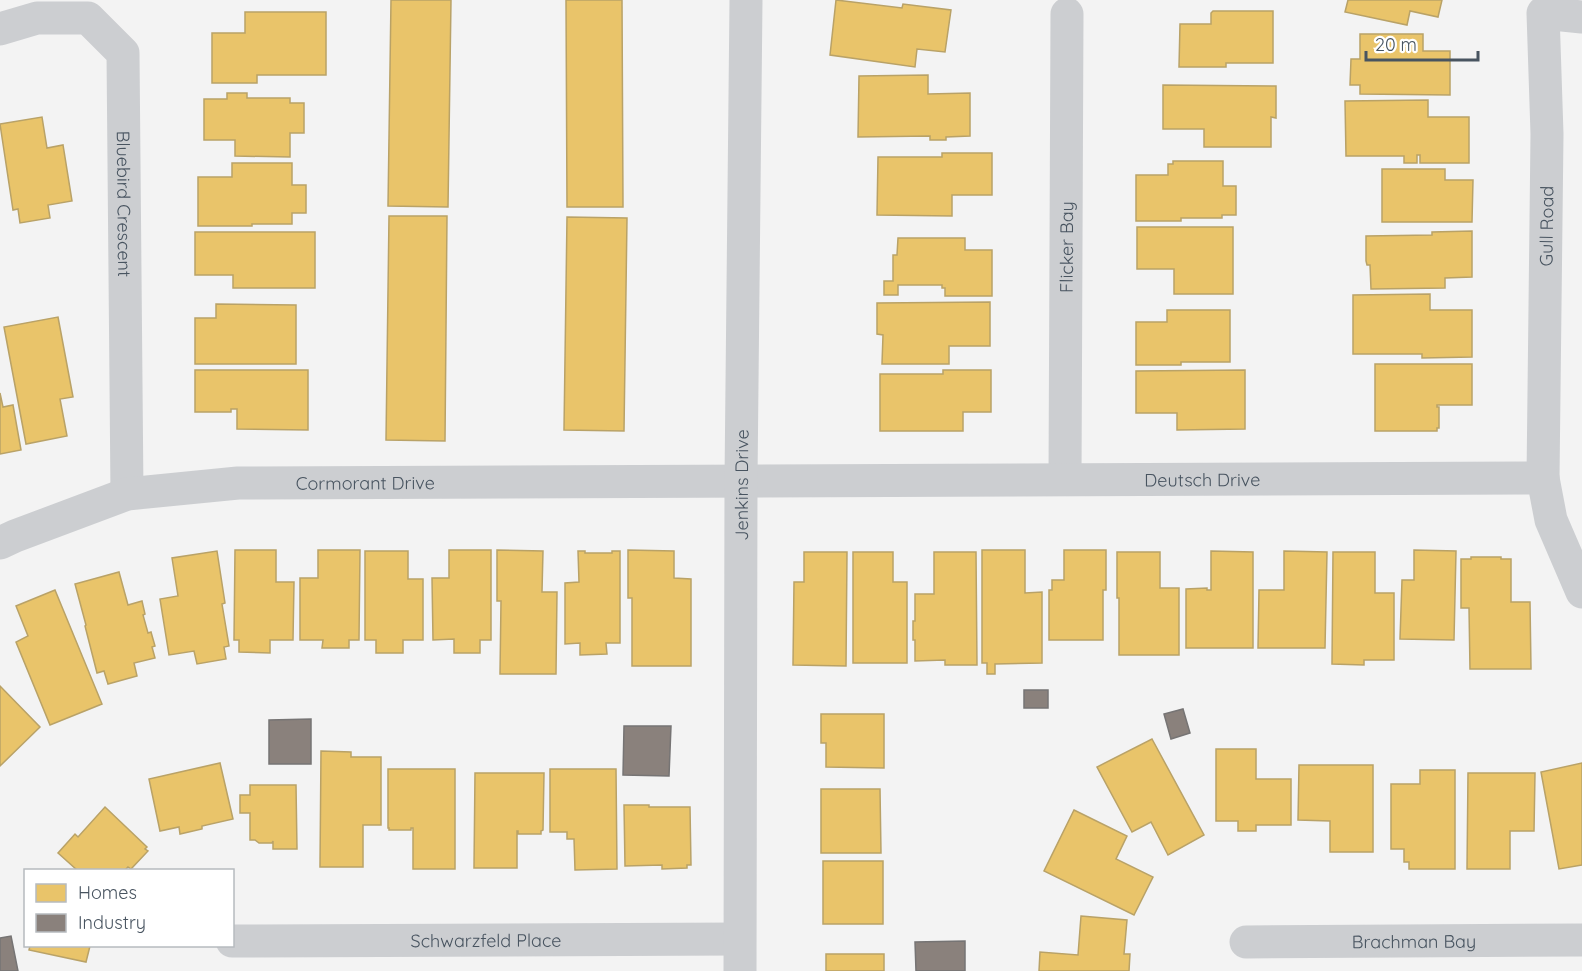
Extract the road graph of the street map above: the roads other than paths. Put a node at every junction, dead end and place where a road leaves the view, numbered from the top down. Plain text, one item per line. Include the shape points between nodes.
1 (746, 0) edge
2 (1067, 14) dead end
3 (1582, 17) edge
4 (0, 29) edge
5 (1543, 478) junction
6 (1065, 479) junction
7 (741, 480) junction
8 (127, 494) junction
9 (0, 543) edge
10 (1582, 592) edge
11 (739, 939) junction
12 (1582, 940) edge
13 (234, 941) edge
14 (1246, 942) dead end
15 (740, 971) edge

1 - 7 street, Jenkins Drive
2 - 6 street, Flicker Bay
3 - 5 street, Gull Road via 1542,14 1547,134
4 - 8 street, Bluebird Crescent via 37,18 88,18 123,53
5 - 6 street, Deutsch Drive
5 - 10 street via 1551,520
6 - 7 street, Deutsch Drive
7 - 8 street, Cormorant Drive via 238,483
7 - 11 street, Jenkins Drive
8 - 9 street, Cormorant Drive
11 - 13 street, Schwarzfeld Place
11 - 15 street, Jenkins Drive
12 - 14 street, Brachman Bay

